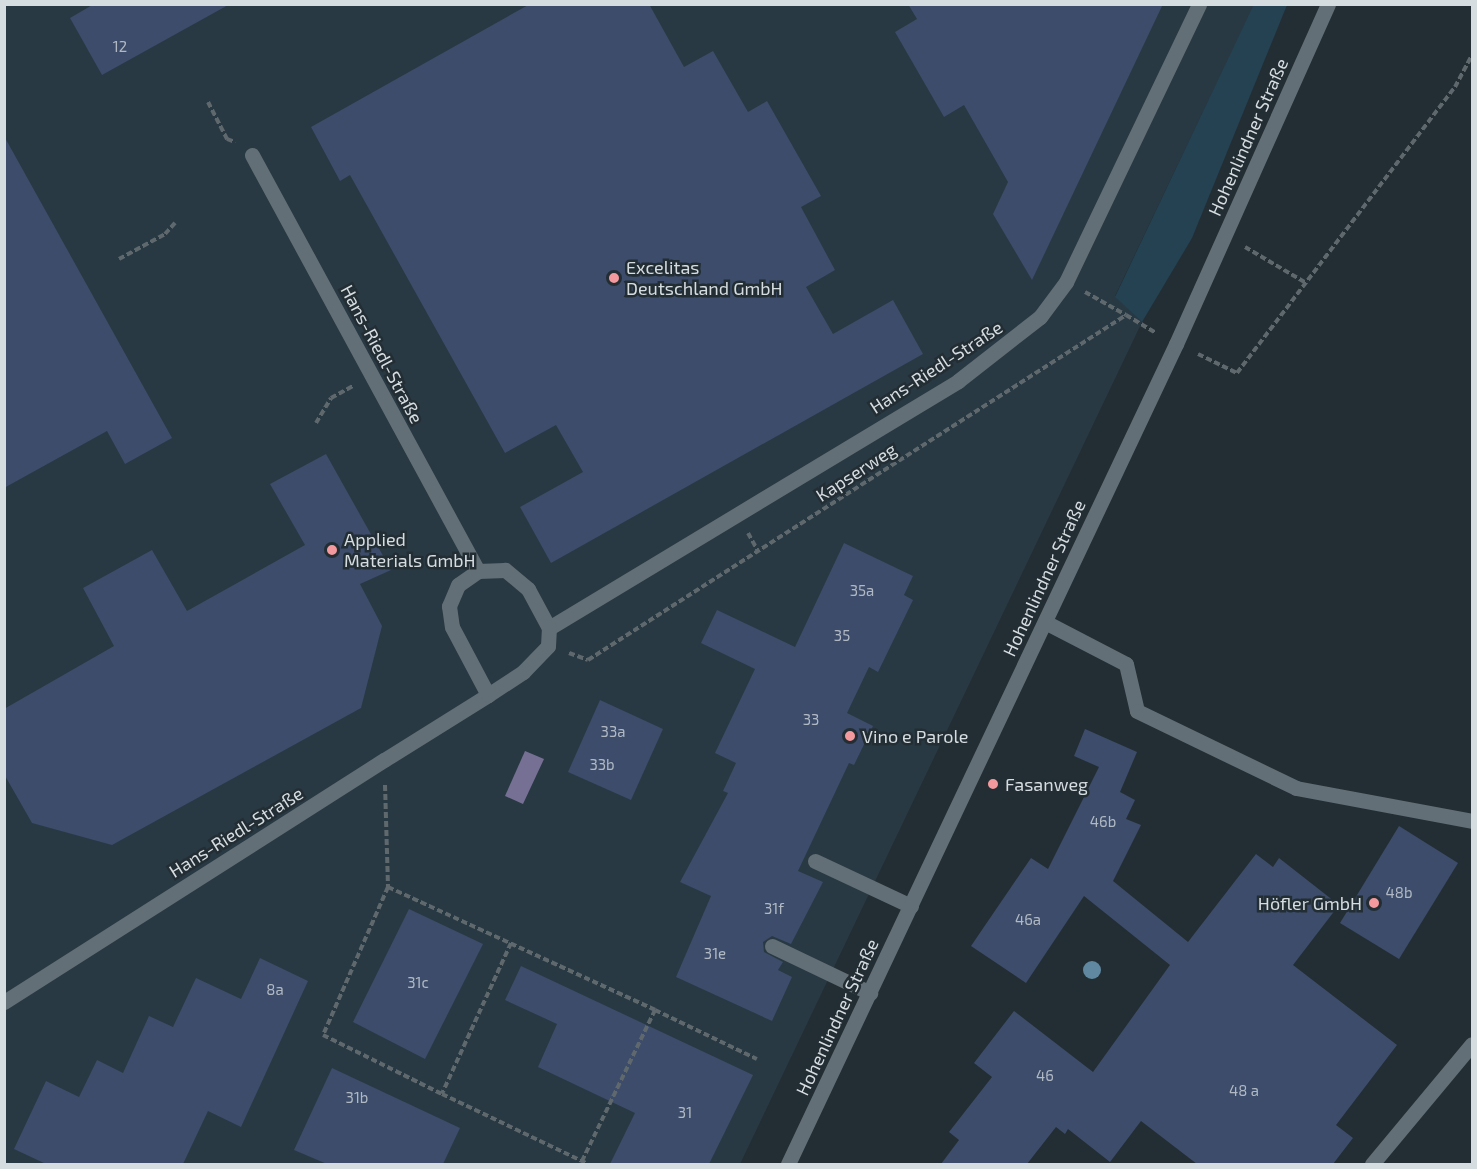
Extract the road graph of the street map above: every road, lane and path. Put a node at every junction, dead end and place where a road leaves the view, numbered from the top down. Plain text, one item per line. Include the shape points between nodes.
1 (1199, 4) edge
2 (1328, 4) edge
3 (1473, 55) edge
4 (208, 102) dead end
5 (252, 155) joint
6 (175, 223) dead end
7 (1226, 236) junction
8 (119, 258) dead end
9 (1066, 282) junction
10 (1306, 283) junction
11 (1126, 315) junction
12 (1176, 344) junction
13 (371, 375) junction
14 (316, 423) dead end
15 (478, 571) junction
16 (1045, 622) junction
17 (549, 628) junction
18 (548, 646) junction
19 (488, 695) junction
20 (384, 760) junction
21 (1473, 821) edge
22 (814, 861) dead end
23 (388, 887) junction
24 (911, 906) junction
25 (511, 943) junction
26 (772, 945) dead end
27 (870, 993) junction
28 (6, 998) edge
29 (655, 1010) junction
30 (1473, 1044) edge
31 (757, 1059) dead end
32 (442, 1094) junction
33 (582, 1161) junction
34 (588, 1164) edge
35 (788, 1164) edge
36 (1372, 1164) edge

1 - 9 street, Hans-Riedl-Straße
2 - 7 street, Hohenlindner Straße
3 - 10 path via 1455,87
4 - 5 path via 227,139 247,146
5 - 13 street, Hans-Riedl-Straße
6 - 8 path via 165,234
7 - 10 path
7 - 12 street, Hohenlindner Straße
9 - 11 path
9 - 17 street, Hans-Riedl-Straße via 1040,317 958,381
10 - 12 path via 1237,373
11 - 12 path
11 - 18 path, Kapserweg via 588,660
12 - 16 street, Hohenlindner Straße
13 - 14 path via 331,398
13 - 15 street, Hans-Riedl-Straße
15 - 17 street via 506,570 528,589
15 - 19 street via 458,585 449,606 452,627
16 - 21 street via 1126,664 1137,711 1296,788
16 - 24 street, Hohenlindner Straße
17 - 18 street
18 - 19 street, Hans-Riedl-Straße via 523,672
19 - 20 street, Hans-Riedl-Straße
20 - 23 path
20 - 28 street, Hans-Riedl-Straße
22 - 24 street
23 - 25 path
23 - 32 path via 322,1035
24 - 27 street, Hohenlindner Straße
25 - 29 path
25 - 32 path
26 - 27 street
27 - 35 street, Hohenlindner Straße
29 - 31 path
29 - 33 path
30 - 36 street
32 - 33 path
33 - 34 path

